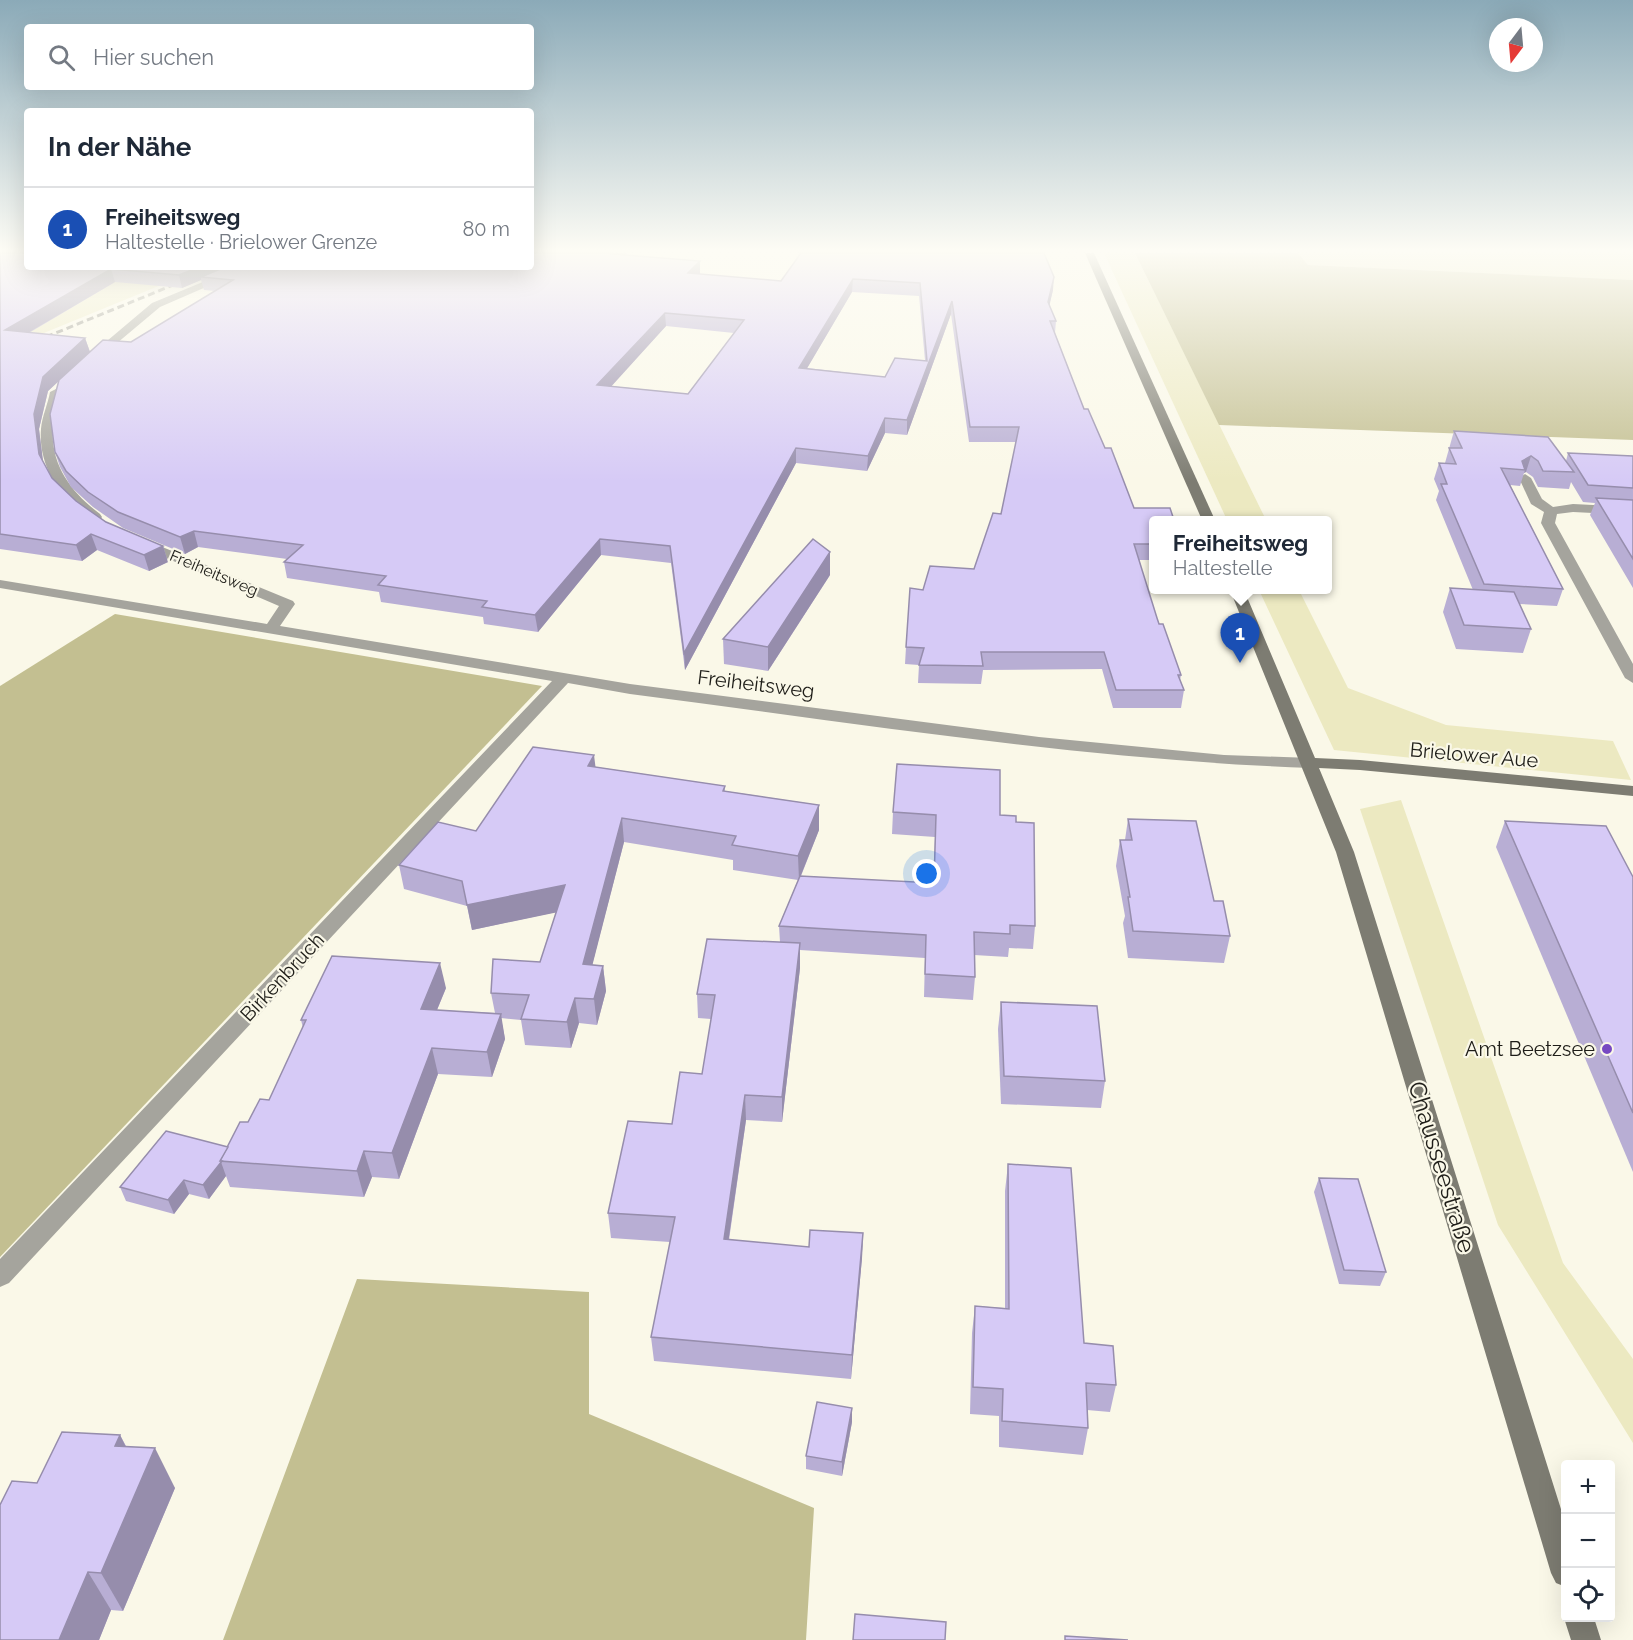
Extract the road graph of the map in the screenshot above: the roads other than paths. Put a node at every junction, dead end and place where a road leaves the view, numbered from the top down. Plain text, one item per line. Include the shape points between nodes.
1 (127, 330) edge
2 (1123, 330) edge
3 (85, 365) edge
4 (63, 385) edge
5 (1525, 478) edge
6 (1551, 511) junction
7 (1633, 511) edge
8 (1207, 516) edge
9 (102, 522) edge
10 (128, 537) edge
11 (0, 584) edge
12 (1239, 594) edge
13 (271, 629) junction
14 (1633, 678) edge
15 (564, 680) junction
16 (1311, 763) junction
17 (1633, 791) edge
18 (0, 1276) edge
19 (1564, 1568) edge
20 (1581, 1622) edge
21 (1586, 1640) edge

1 - 3 street
2 - 8 main road
4 - 9 street via 56,392 47,429 52,468 64,489
5 - 6 street via 1536,501
6 - 7 street
6 - 14 street via 1548,523
10 - 13 street, Freiheitsweg via 288,604
11 - 13 street, Freiheitsweg
12 - 16 main road, Chausseestraße
13 - 15 street, Freiheitsweg
15 - 16 street, Freiheitsweg via 1040,741 1224,760
15 - 18 street, Birkenbruch
16 - 17 main road, Brielower Aue
16 - 19 main road, Chausseestraße via 1345,852
20 - 21 main road

